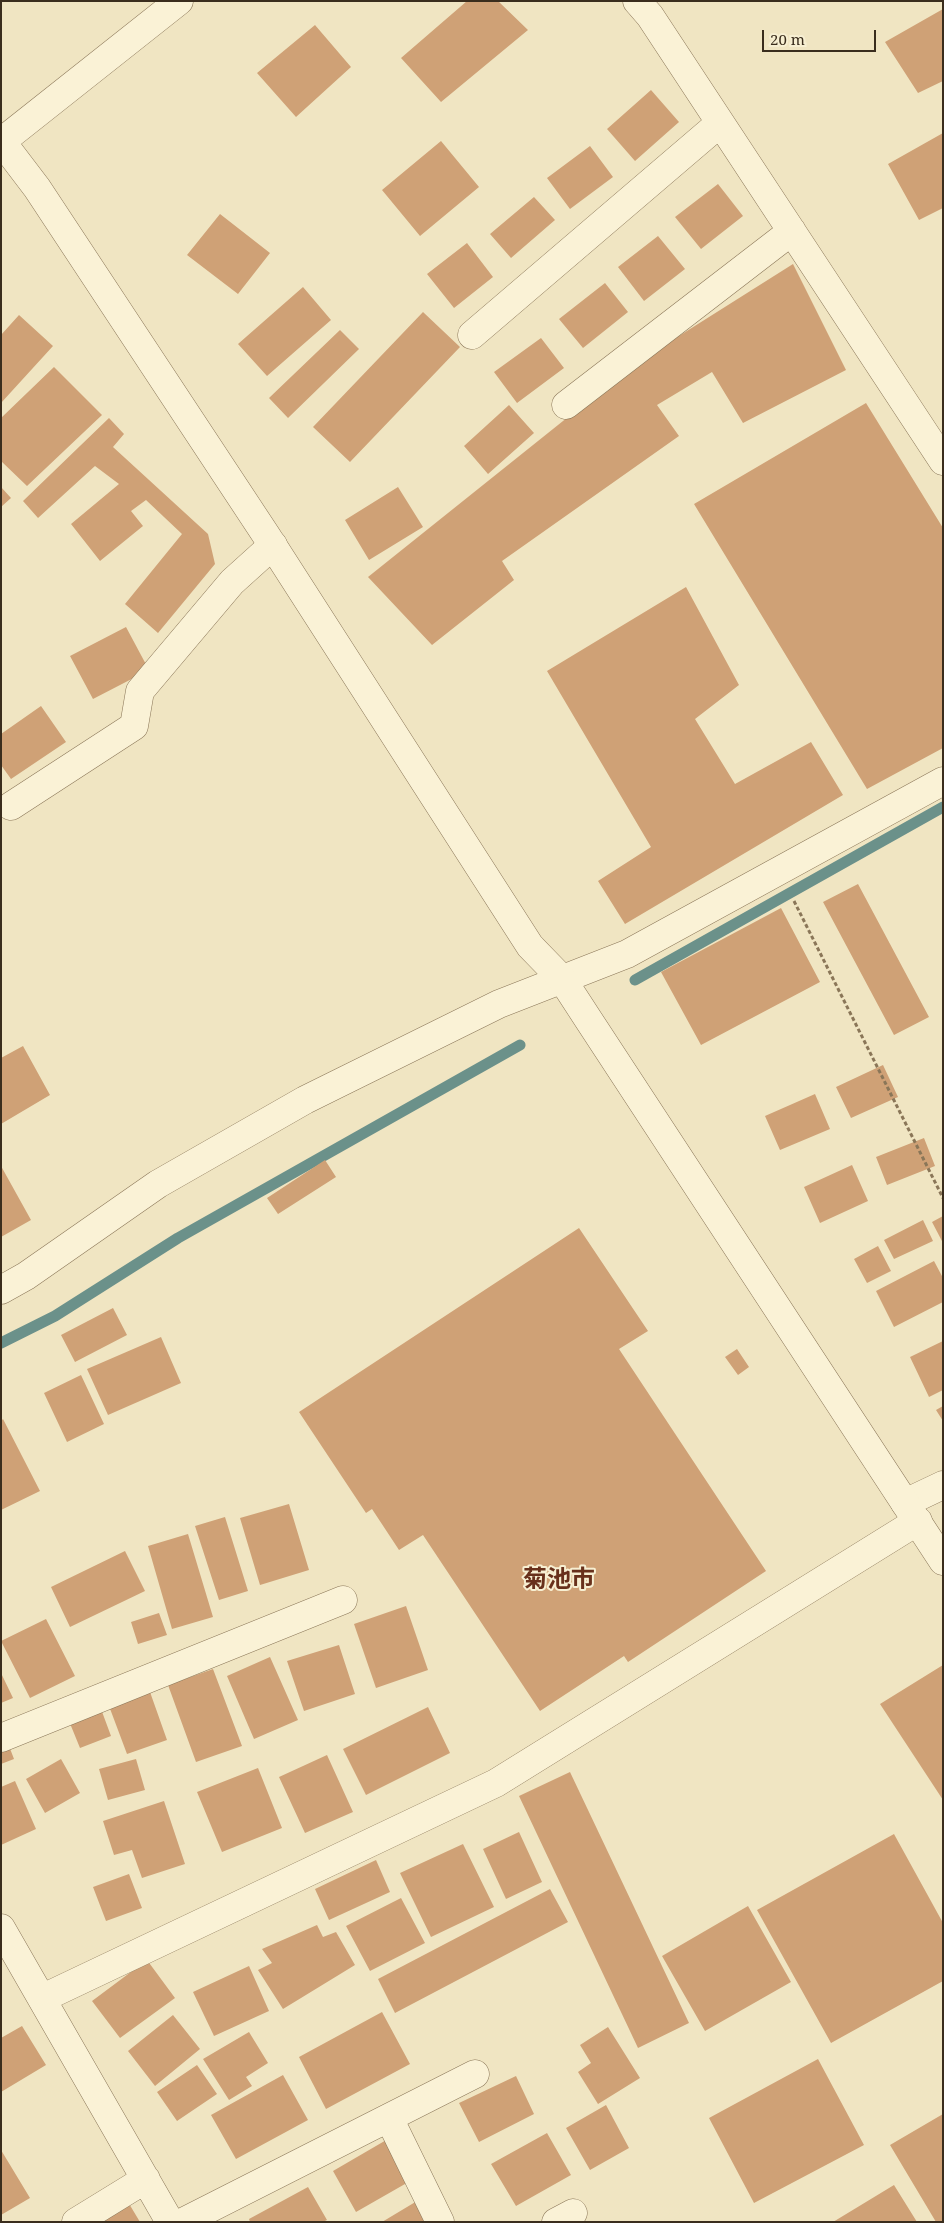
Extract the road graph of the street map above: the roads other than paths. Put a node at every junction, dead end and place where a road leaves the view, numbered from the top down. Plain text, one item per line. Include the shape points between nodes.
1 (179, 1) edge
2 (638, 1) edge
3 (720, 123) junction
4 (2, 142) edge
5 (792, 231) junction
6 (472, 335) dead end
7 (566, 405) dead end
8 (943, 461) edge
9 (273, 546) junction
10 (943, 781) edge
11 (11, 806) dead end
12 (562, 979) junction
13 (1, 1290) edge
14 (943, 1485) edge
15 (912, 1512) junction
16 (943, 1561) edge
17 (343, 1600) dead end
18 (1, 1738) edge
19 (1, 1928) edge
20 (43, 1998) junction
21 (475, 2074) dead end
22 (389, 2118) junction
23 (146, 2179) junction
24 (76, 2222) edge
25 (170, 2222) edge
26 (183, 2222) edge
27 (440, 2222) edge

1 - 4 street
2 - 3 street
3 - 5 street
3 - 6 street
4 - 9 street via 37,188
5 - 7 street
5 - 8 street
9 - 11 street via 232,582 140,691 134,726
9 - 12 street via 530,946
10 - 12 street via 627,954
12 - 13 street via 499,1004 305,1100 158,1184
12 - 15 street
14 - 15 street
15 - 16 street
15 - 20 street via 496,1783
17 - 18 street
19 - 20 street
20 - 23 street
21 - 22 street
22 - 26 street
22 - 27 street
23 - 24 street
23 - 25 street

